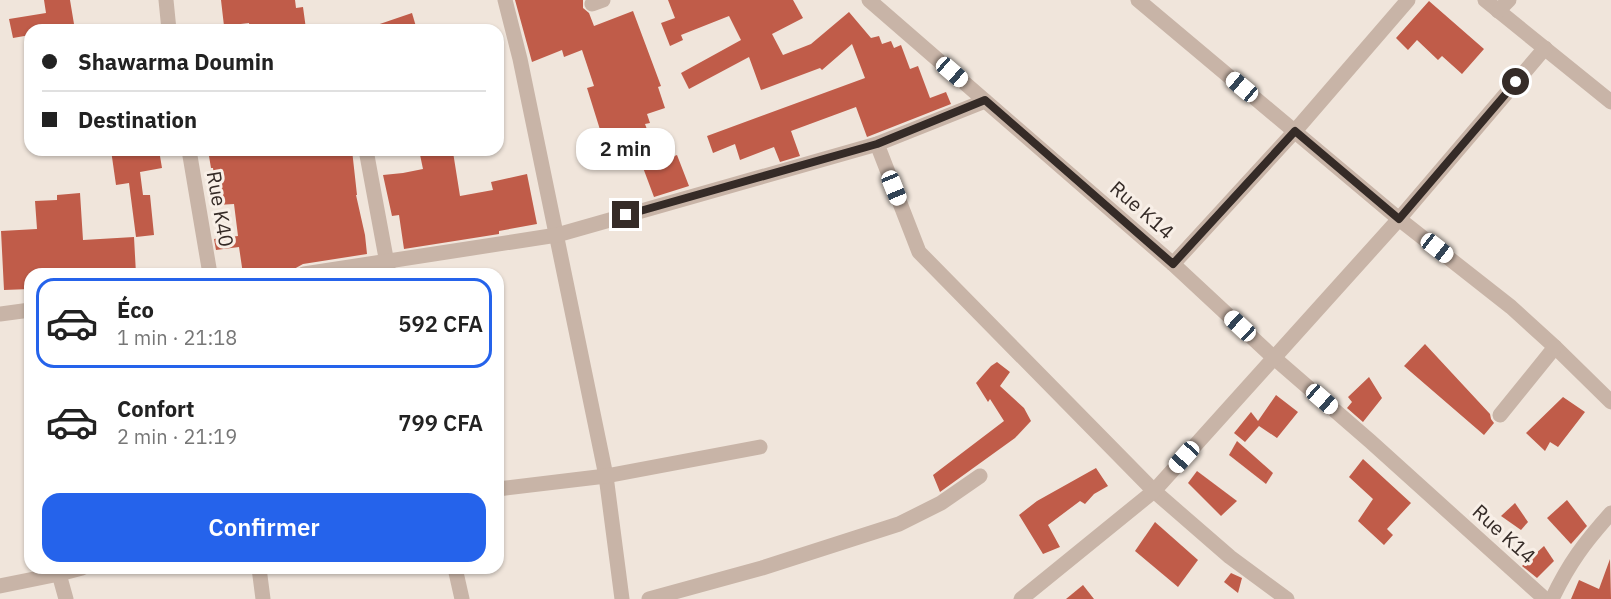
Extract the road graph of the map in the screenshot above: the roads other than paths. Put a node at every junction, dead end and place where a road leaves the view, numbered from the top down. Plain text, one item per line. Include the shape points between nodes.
1 (165, 0) edge
2 (505, 0) edge
3 (869, 0) edge
4 (1138, 0) edge
5 (1408, 0) edge
6 (1485, 0) edge
7 (1503, 6) edge
8 (168, 24) edge
9 (1545, 48) junction
10 (985, 100) junction
11 (1611, 102) edge
12 (1295, 131) junction
13 (877, 144) junction
14 (190, 156) edge
15 (367, 156) edge
16 (1399, 219) junction
17 (557, 235) junction
18 (1173, 264) junction
19 (209, 268) edge
20 (388, 268) edge
21 (24, 311) edge
22 (0, 314) edge
23 (1555, 347) junction
24 (1274, 357) junction
25 (1611, 402) edge
26 (1500, 415) dead end
27 (760, 447) dead end
28 (606, 476) junction
29 (980, 476) dead end
30 (504, 488) edge
31 (1154, 490) junction
32 (1611, 513) edge
33 (59, 574) joint
34 (260, 574) edge
35 (456, 574) edge
36 (0, 586) edge
37 (66, 599) edge
38 (263, 599) edge
39 (462, 599) edge
40 (622, 599) edge
41 (650, 599) edge
42 (1022, 599) edge
43 (1287, 599) edge
44 (1545, 599) edge
45 (1552, 599) edge

1 - 8 street
2 - 17 street
3 - 10 street, Rue K14
4 - 12 street
5 - 12 street
6 - 7 street
7 - 9 street
9 - 11 street
9 - 16 street
10 - 13 street
10 - 18 street, Rue K14
12 - 16 street
12 - 18 street
13 - 17 street
13 - 31 street via 920,252
14 - 19 street, Rue K40
15 - 20 street
16 - 23 street via 1511,306
16 - 24 street
17 - 20 street
17 - 28 street
18 - 24 street, Rue K14
21 - 22 street
23 - 25 street
23 - 26 street
24 - 31 street
24 - 44 street, Rue K14
27 - 28 street
28 - 30 street
28 - 40 street
29 - 41 street via 941,503 899,524
31 - 42 street
31 - 43 street via 1230,557
32 - 45 street via 1584,544
33 - 36 street
33 - 37 street
34 - 38 street
35 - 39 street

